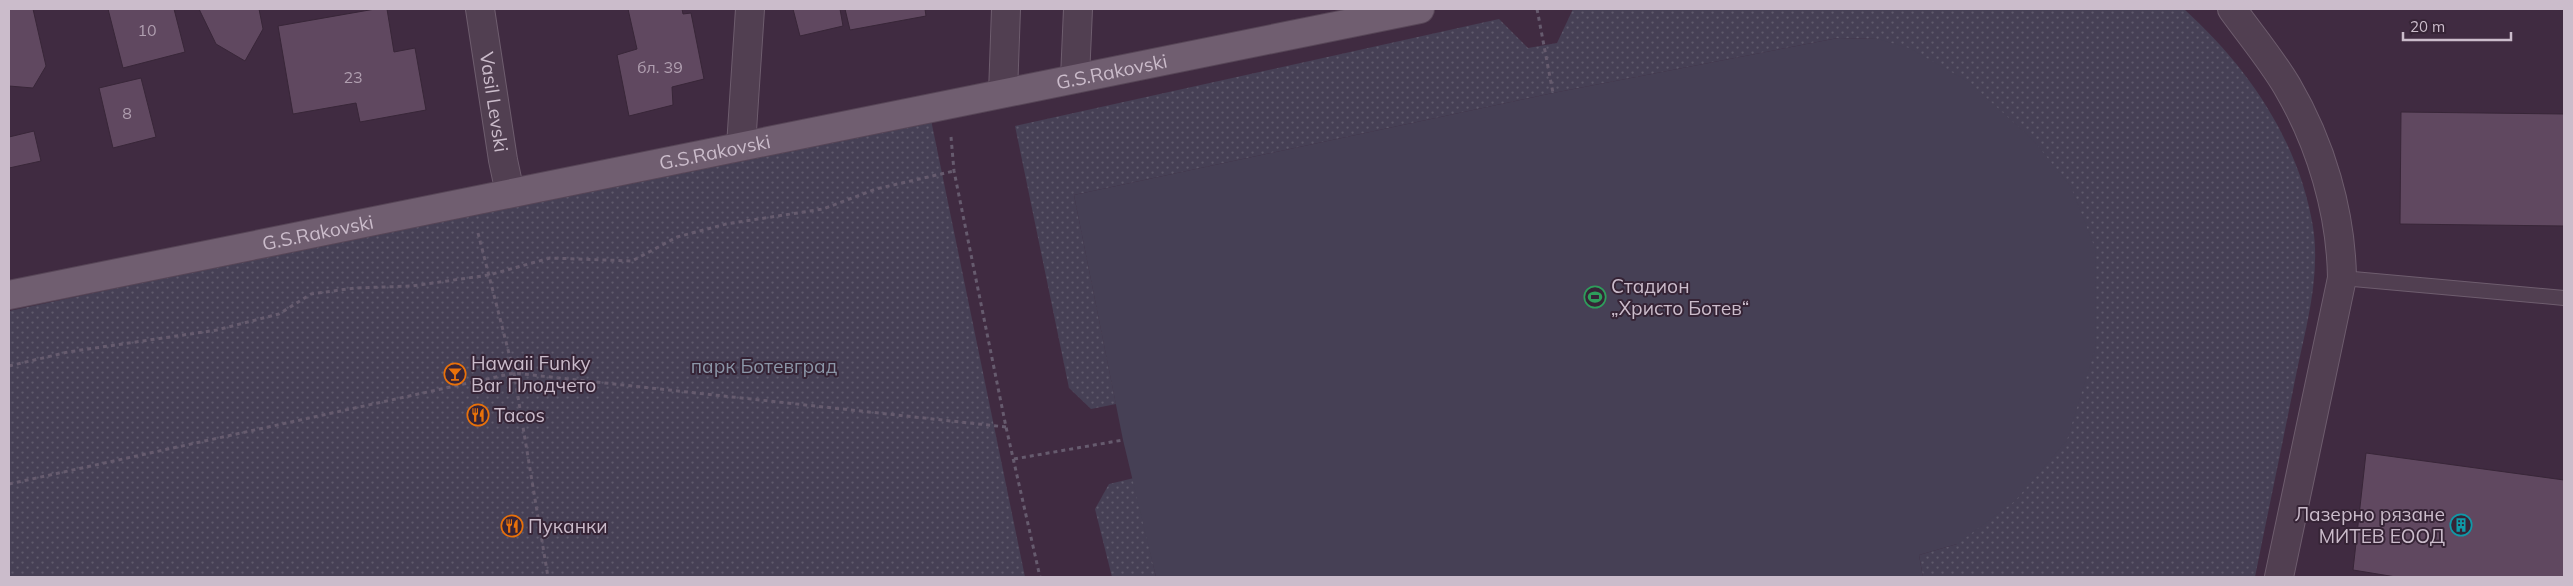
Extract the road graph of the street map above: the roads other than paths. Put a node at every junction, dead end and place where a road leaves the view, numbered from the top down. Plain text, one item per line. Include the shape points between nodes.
1 (480, 9) edge
2 (750, 9) edge
3 (1006, 9) edge
4 (1078, 9) edge
5 (1420, 9) edge
6 (2232, 9) edge
7 (1075, 78) junction
8 (1003, 93) junction
9 (741, 146) junction
10 (510, 193) junction
11 (2342, 278) junction
12 (9, 295) edge
13 (2564, 298) edge
14 (2279, 577) edge

1 - 10 street, Vasil Levski
2 - 9 street
3 - 8 street
4 - 7 street
5 - 7 main road, G.S.Rakovski
6 - 11 street via 2287,86 2315,144 2334,205 2342,252
7 - 8 main road, G.S.Rakovski
8 - 9 main road, G.S.Rakovski
9 - 10 main road, G.S.Rakovski
10 - 12 main road, G.S.Rakovski
11 - 13 lane
11 - 14 street

